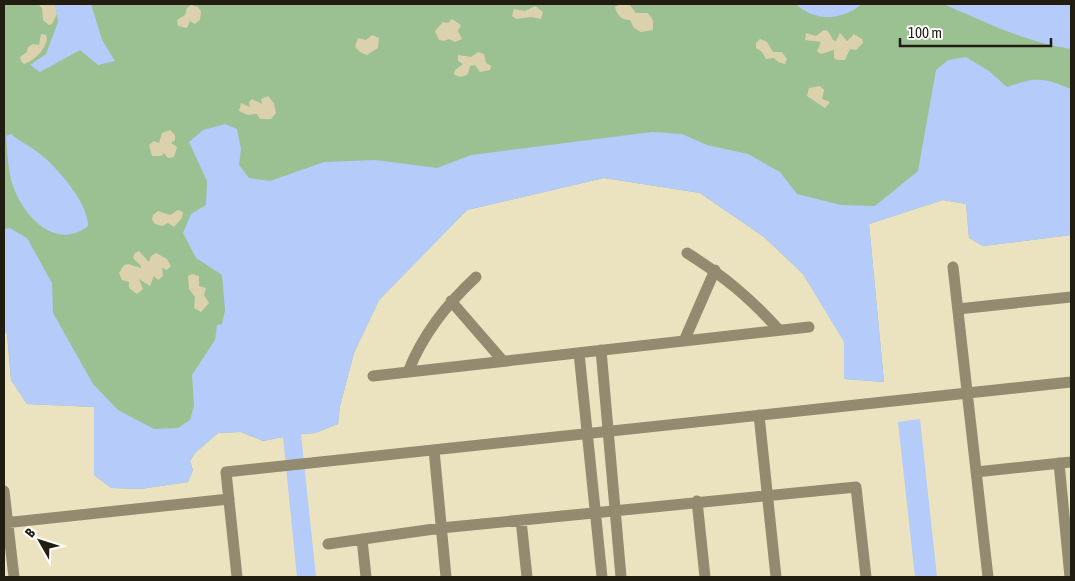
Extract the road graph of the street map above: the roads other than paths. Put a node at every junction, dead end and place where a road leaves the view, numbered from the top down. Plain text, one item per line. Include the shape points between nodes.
1 (687, 253) dead end
2 (953, 267) dead end
3 (715, 270) junction
4 (476, 277) dead end
5 (1071, 297) edge
6 (451, 301) junction
7 (958, 309) junction
8 (809, 327) dead end
9 (779, 330) junction
10 (684, 341) junction
11 (600, 350) junction
12 (579, 352) junction
13 (504, 361) junction
14 (408, 372) junction
15 (373, 376) dead end
16 (1071, 382) edge
17 (967, 393) junction
18 (759, 415) junction
19 (608, 432) junction
20 (586, 434) junction
21 (434, 450) junction
22 (1071, 462) edge
23 (1059, 464) junction
24 (976, 472) junction
25 (4, 491) edge
26 (767, 495) junction
27 (229, 499) junction
28 (698, 501) junction
29 (614, 511) junction
30 (595, 513) junction
31 (522, 520) junction
32 (6, 523) edge
33 (441, 528) junction
34 (362, 539) junction
35 (328, 544) dead end
36 (14, 577) edge
37 (237, 577) edge
38 (366, 577) edge
39 (446, 577) edge
40 (528, 577) edge
41 (602, 577) edge
42 (621, 577) edge
43 (705, 577) edge
44 (776, 577) edge
45 (866, 577) edge
46 (988, 577) edge
47 (1070, 577) edge

1 - 3 street
2 - 7 street
3 - 9 street via 741,290
3 - 10 street
4 - 6 street
5 - 7 street
6 - 13 street
6 - 14 street via 424,337
7 - 17 street
8 - 9 street
9 - 10 street
10 - 11 street
11 - 12 street
11 - 19 street
12 - 13 street
12 - 20 street
13 - 14 street
14 - 15 street
16 - 17 street
17 - 18 street
17 - 24 street
18 - 19 street
18 - 26 street
19 - 20 street
19 - 29 street
20 - 21 street
20 - 30 street
21 - 27 street via 226,472
21 - 33 street
22 - 23 street
23 - 24 street
23 - 47 street
24 - 46 street
25 - 32 street
26 - 28 street
26 - 44 street
26 - 45 street via 856,487
27 - 32 street
27 - 37 street
28 - 29 street
28 - 43 street
29 - 30 street
29 - 42 street
30 - 31 street
30 - 41 street
31 - 33 street
31 - 40 street
32 - 36 street
33 - 34 street
33 - 39 street
34 - 35 street
34 - 38 street

